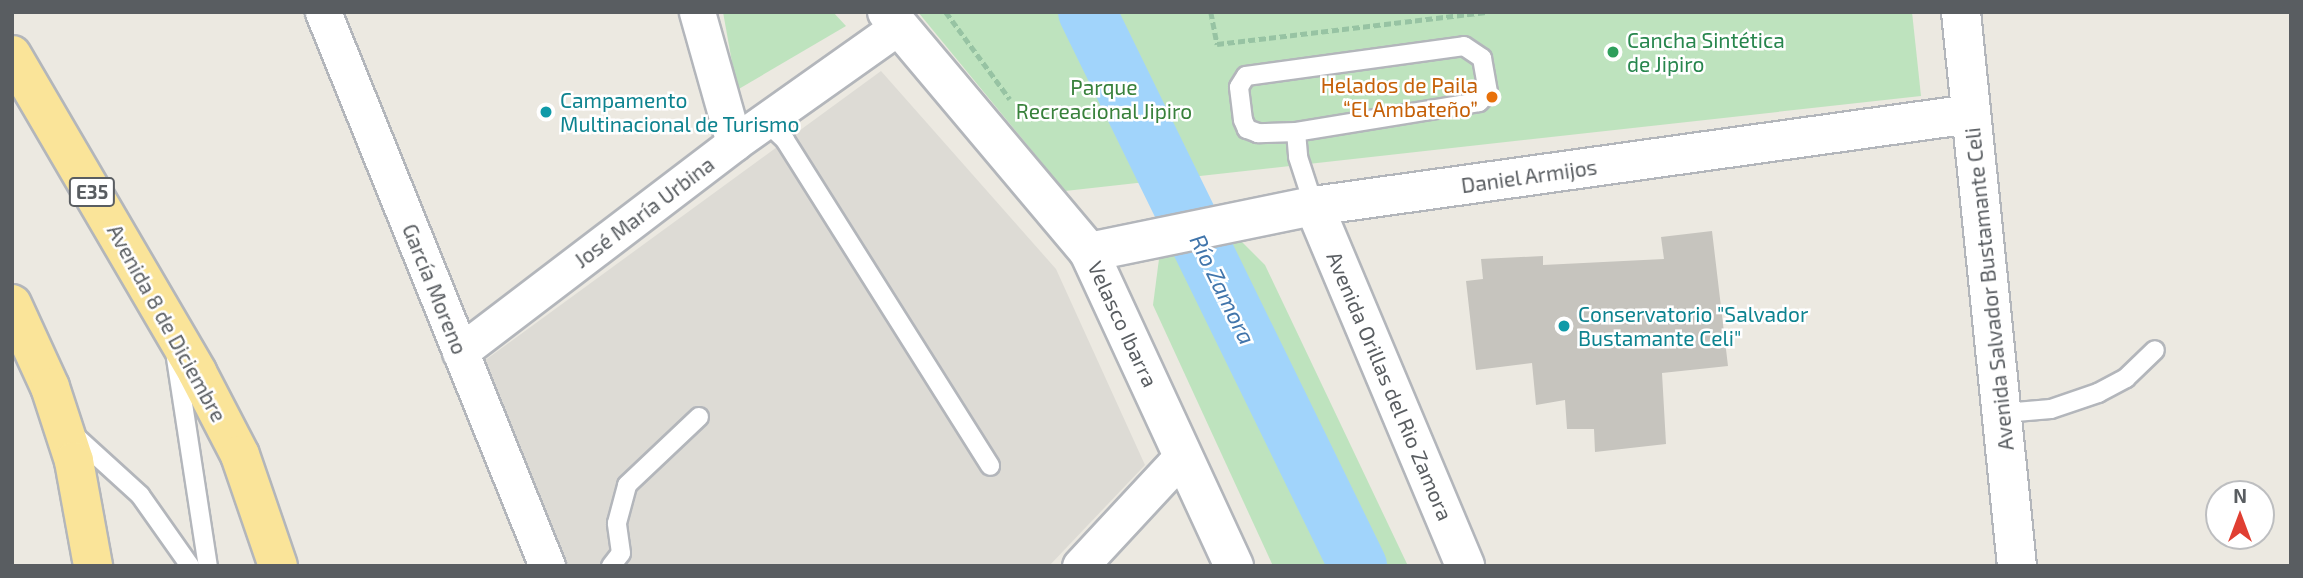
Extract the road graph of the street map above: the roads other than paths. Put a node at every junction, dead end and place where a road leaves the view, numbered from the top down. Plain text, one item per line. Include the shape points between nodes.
1 (323, 12) edge
2 (697, 12) edge
3 (1961, 12) edge
4 (893, 19) edge
5 (12, 55) edge
6 (1970, 114) junction
7 (766, 123) junction
8 (1296, 132) junction
9 (734, 143) junction
10 (1314, 206) junction
11 (1090, 251) junction
12 (12, 304) edge
13 (171, 328) junction
14 (2155, 350) dead end
15 (460, 352) junction
16 (2004, 413) junction
17 (699, 417) dead end
18 (63, 425) junction
19 (1183, 455) junction
20 (990, 466) dead end
21 (93, 566) edge
22 (190, 566) edge
23 (208, 566) edge
24 (278, 566) edge
25 (547, 566) edge
26 (611, 566) edge
27 (1080, 566) edge
28 (1234, 566) edge
29 (1465, 566) edge
30 (2017, 566) edge

1 - 15 street, García Moreno
2 - 9 street
3 - 6 main road, Avenida Salvador Bustamante Celi
4 - 7 street, José María Urbina
4 - 11 main road, Velasco Ibarra
5 - 13 highway, Avenida 8 de Diciembre / E35
6 - 10 main road, Daniel Armijos
6 - 16 main road, Avenida Salvador Bustamante Celi
7 - 9 street, José María Urbina
7 - 20 lane via 785,140
8 - 8 lane via 1479,102 1488,93 1482,58 1464,46 1246,76 1239,87 1247,130
8 - 10 lane via 1298,157
9 - 15 street, José María Urbina
10 - 11 main road, Daniel Armijos
10 - 29 main road, Avenida Orillas del Rio Zamora
11 - 19 main road, Velasco Ibarra
12 - 18 highway
13 - 23 lane
13 - 24 highway, Avenida 8 de Diciembre / E35 via 240,455
14 - 16 lane via 2126,378 2098,393 2051,409
15 - 25 street, García Moreno
16 - 30 main road, Avenida Salvador Bustamante Celi
17 - 26 lane via 628,485 617,523 621,553
18 - 21 highway
18 - 22 lane via 141,495
19 - 27 street
19 - 28 main road, Velasco Ibarra

